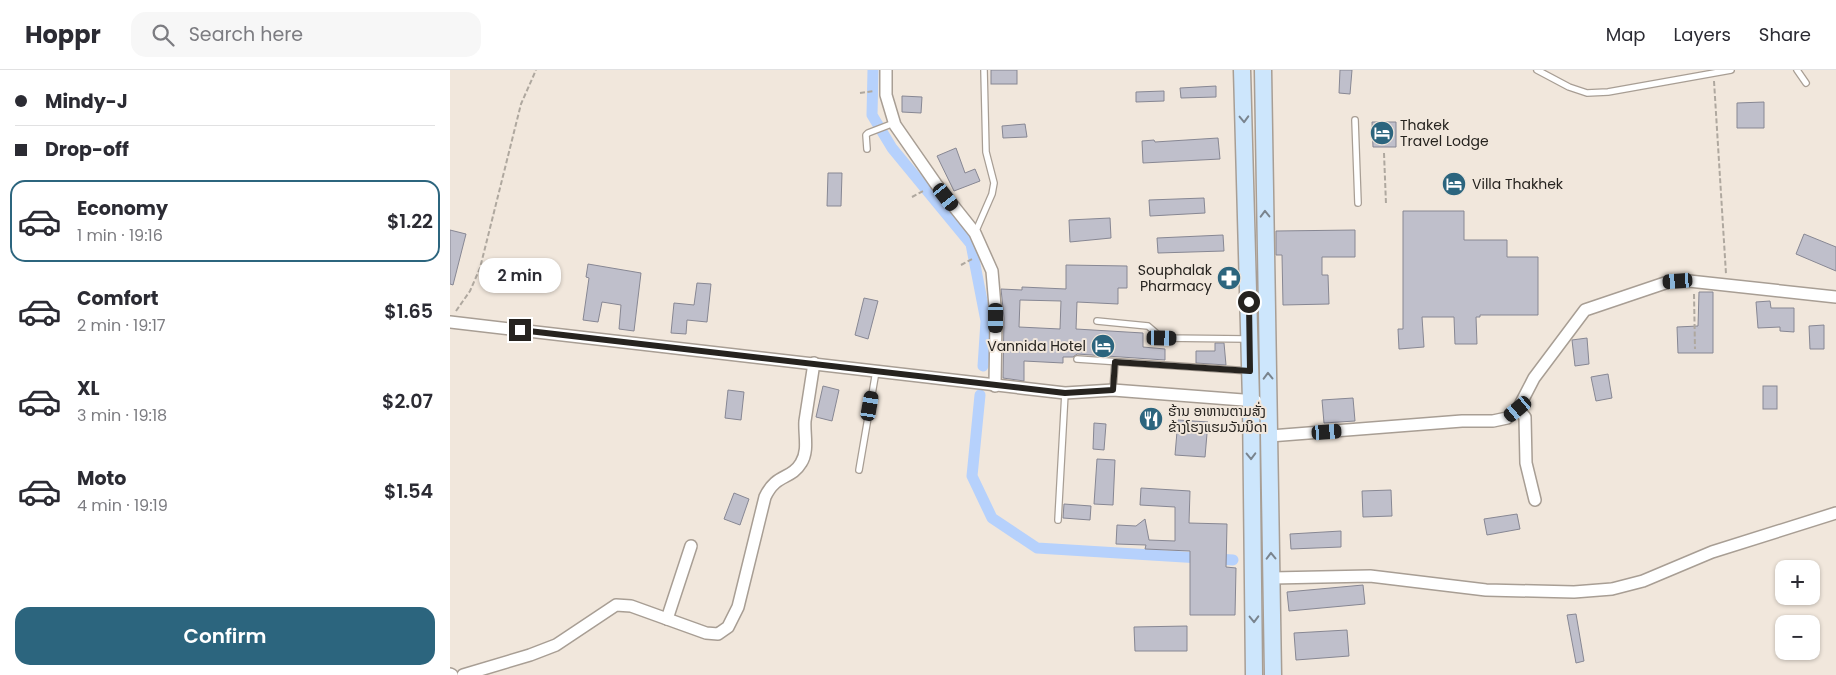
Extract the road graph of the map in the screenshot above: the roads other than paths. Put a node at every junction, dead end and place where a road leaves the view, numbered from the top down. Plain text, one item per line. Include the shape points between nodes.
1 (886, 70) edge
2 (984, 70) edge
3 (1242, 70) edge
4 (1263, 70) edge
5 (1537, 70) edge
6 (1731, 70) edge
7 (1797, 70) edge
8 (1806, 83) dead end
9 (1355, 120) dead end
10 (894, 124) junction
11 (867, 149) dead end
12 (1358, 202) dead end
13 (975, 233) junction
14 (1836, 297) edge
15 (452, 318) edge
16 (1097, 322) dead end
17 (1250, 339) junction
18 (1077, 359) dead end
19 (814, 362) junction
20 (1115, 362) junction
21 (1250, 371) junction
22 (876, 372) junction
23 (995, 386) junction
24 (1113, 390) junction
25 (1065, 393) junction
26 (1251, 401) junction
27 (1268, 402) junction
28 (1518, 409) junction
29 (1269, 436) junction
30 (860, 470) dead end
31 (1535, 500) dead end
32 (1836, 513) edge
33 (1058, 520) dead end
34 (691, 546) dead end
35 (1272, 578) junction
36 (667, 619) junction
37 (463, 675) edge
38 (1254, 675) edge
39 (1273, 675) edge

1 - 10 street via 886,88
2 - 13 lane via 986,152 994,183
3 -> 17 main road
27 -> 4 main road
5 - 6 lane via 1587,93
7 - 8 lane
9 - 12 lane
10 - 11 lane via 866,135
10 - 13 street
13 - 23 street via 992,271 996,318
14 - 28 street via 1694,281 1668,282 1585,310 1534,378
15 - 19 street
16 - 17 lane via 1148,326 1160,337
17 - 21 main road
18 - 20 lane
19 - 22 street
19 - 36 street via 805,424 804,458 796,470 770,485 738,606 728,627 718,634 706,633
20 - 21 lane
20 - 24 lane
21 - 26 main road
22 - 23 street
22 - 30 lane
23 - 25 street
24 - 25 street
24 - 26 street
25 - 33 lane
26 - 27 street
26 -> 38 main road
27 - 29 main road
28 - 29 street via 1507,418 1493,421
28 - 31 street via 1526,417 1526,463
35 -> 29 main road
32 - 35 street via 1712,552 1643,581 1612,589 1574,592 1486,590 1370,576
34 - 36 street
35 - 39 main road
36 - 37 street via 631,606 616,605 556,645

